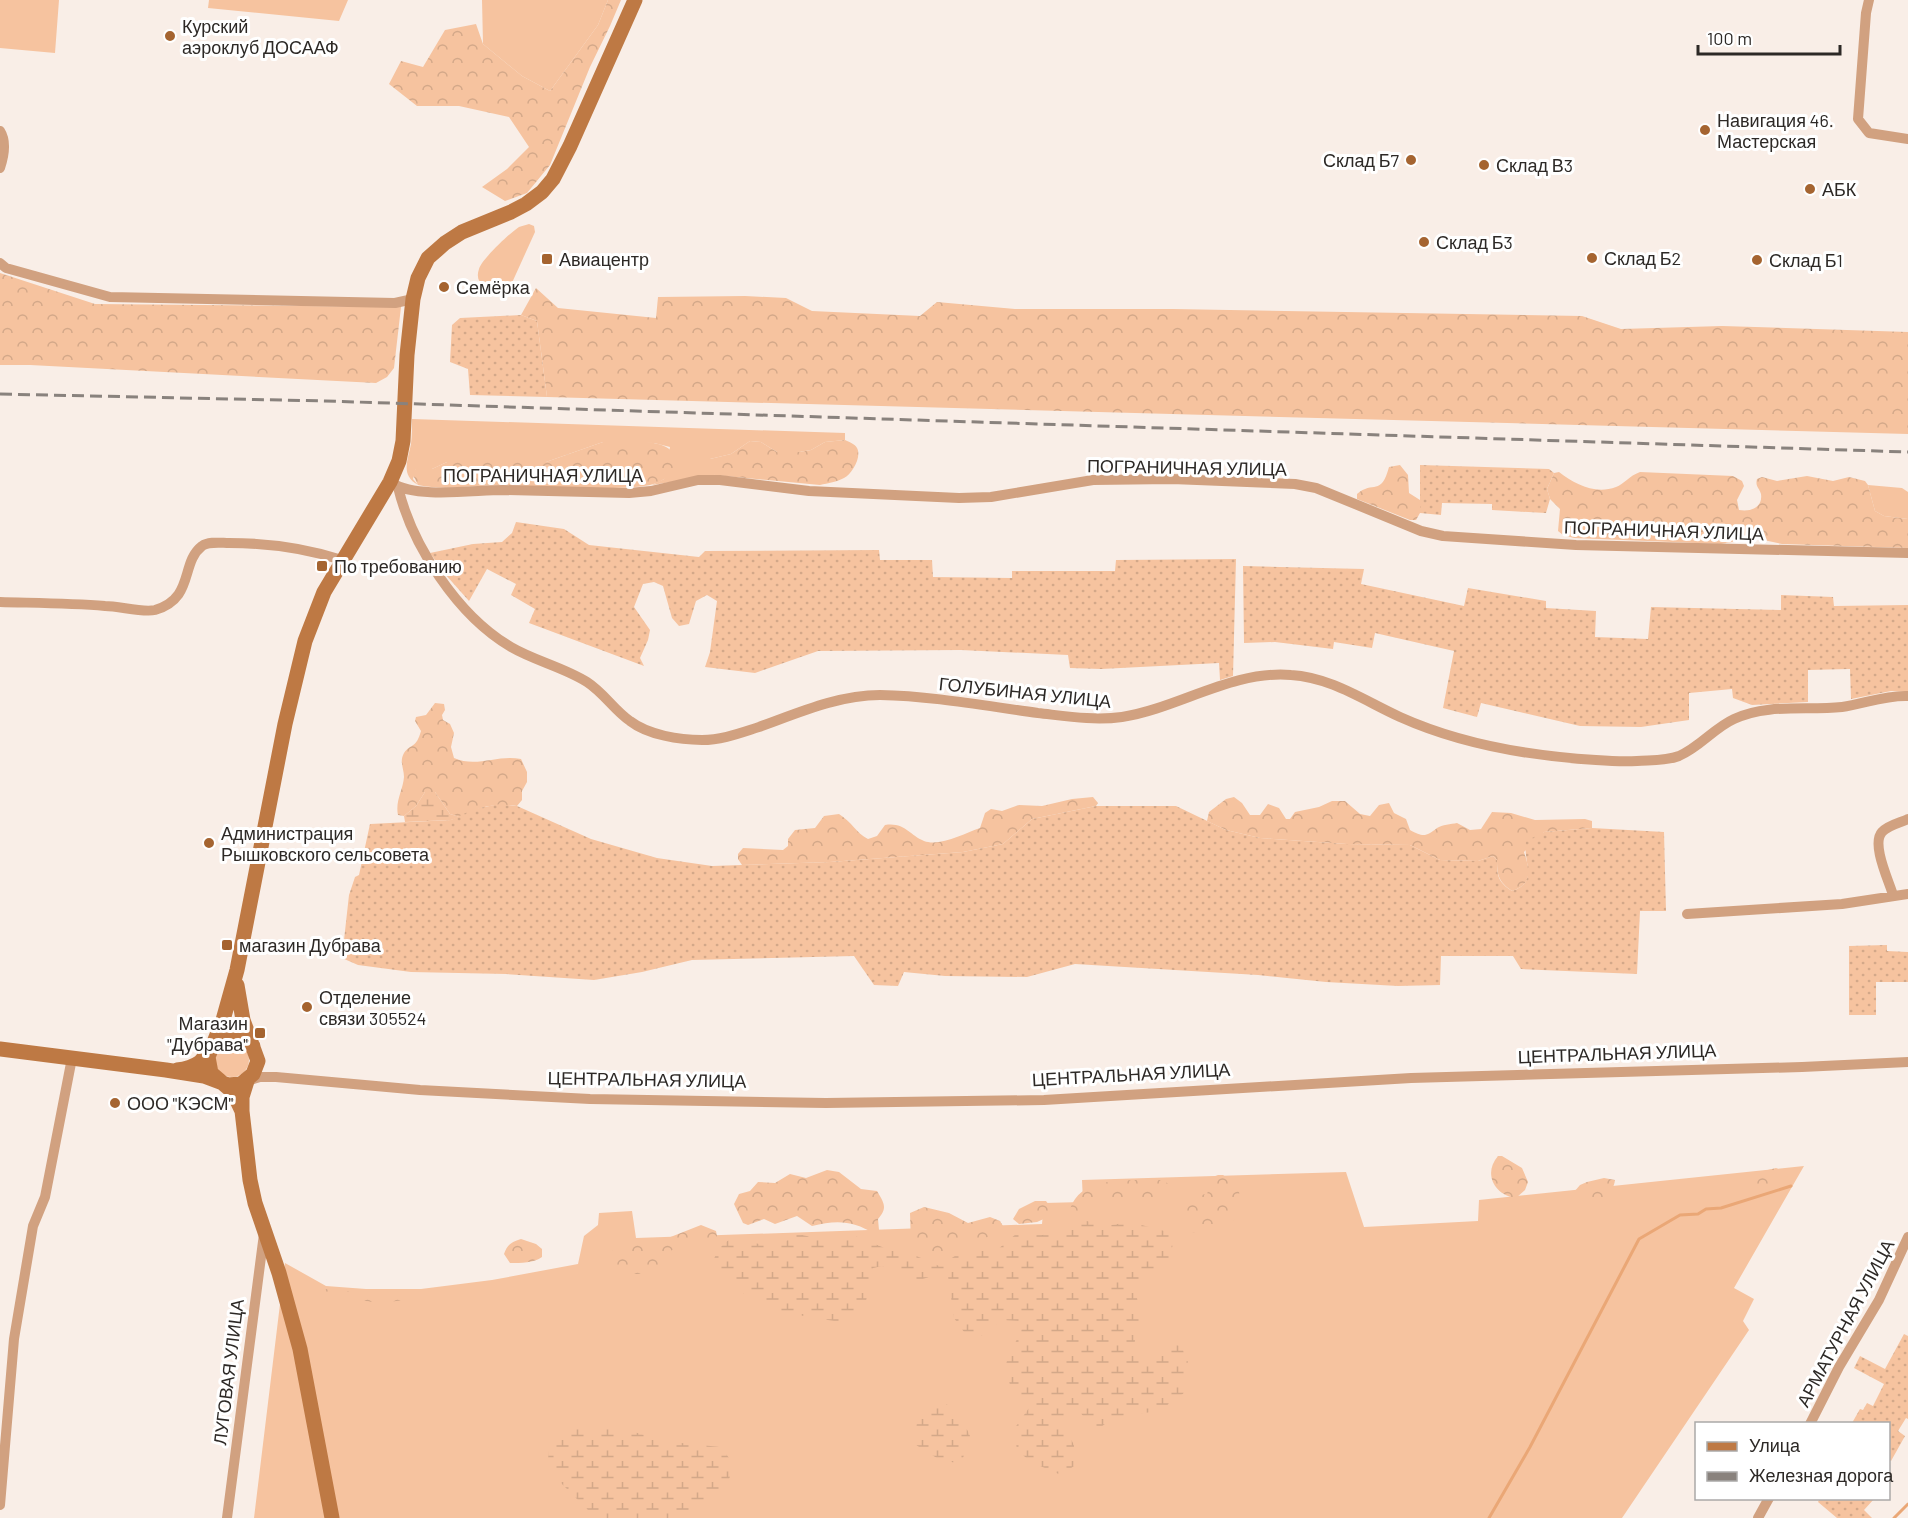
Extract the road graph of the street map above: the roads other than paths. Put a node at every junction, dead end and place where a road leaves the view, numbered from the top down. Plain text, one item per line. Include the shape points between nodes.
1 (635, 0) edge
2 (1869, 0) edge
3 (0, 132) edge
4 (1908, 139) edge
5 (0, 168) edge
6 (0, 263) edge
7 (413, 299) junction
8 (394, 484) junction
9 (1908, 553) edge
10 (342, 560) junction
11 (0, 602) edge
12 (1908, 696) edge
13 (1908, 819) edge
14 (1908, 894) edge
15 (1893, 895) junction
16 (1687, 914) dead end
17 (237, 970) junction
18 (212, 1047) junction
19 (0, 1049) edge
20 (255, 1054) junction
21 (72, 1058) junction
22 (1908, 1062) edge
23 (165, 1070) junction
24 (276, 1077) junction
25 (218, 1081) junction
26 (247, 1081) junction
27 (242, 1111) junction
28 (264, 1231) junction
29 (1908, 1237) edge
30 (1811, 1422) edge
31 (1768, 1500) edge
32 (0, 1505) edge
33 (227, 1518) edge
34 (332, 1518) edge
35 (1758, 1518) edge

1 - 7 main road via 553,179 526,204 462,232 435,251 422,267
2 - 4 street via 1858,118 1869,133
3 - 5 street via 4,137
6 - 7 street via 6,268 110,297 395,303
7 - 8 main road via 401,450
8 - 9 street, ПОГРАНИЧНАЯ УЛИЦА via 439,492 629,493 698,480 720,480 809,491 959,498 991,497 1093,480 1213,480 1306,485 1443,536 1576,544
8 - 10 main road via 375,506
8 - 12 street, ГОЛУБИНАЯ УЛИЦА via 428,560 492,635 586,681 643,729 686,739 725,738 861,696 910,696 1107,718 1150,710 1268,674 1312,678 1457,737 1528,753 1630,762 1676,757 1735,718 1754,712 1844,706
10 - 11 street via 287,546 210,543 195,556 176,598 152,611
10 - 17 main road via 313,618 298,663
13 - 15 street via 1881,832 1878,842
14 - 15 street
15 - 16 street via 1842,904
17 - 18 main road
17 - 20 main road via 238,999
18 - 20 main road via 232,1036 246,1040
18 - 23 main road via 193,1066
18 - 25 main road via 209,1068
19 - 21 main road
20 - 24 street via 263,1071
20 - 26 main road via 256,1070
21 - 23 main road
21 - 32 street via 45,1197 33,1226 14,1339
22 - 24 street, ЦЕНТРАЛЬНАЯ УЛИЦА via 1411,1078 1044,1100 826,1103 590,1099
23 - 25 main road
24 - 26 street, ЦЕНТРАЛЬНАЯ УЛИЦА
25 - 26 main road via 228,1085
25 - 27 main road via 234,1092
26 - 27 main road
27 - 28 main road via 250,1180
28 - 33 street, ЛУГОВАЯ УЛИЦА
28 - 34 main road via 300,1349
29 - 30 street, АРМАТУРНАЯ УЛИЦА via 1879,1300
31 - 35 street

